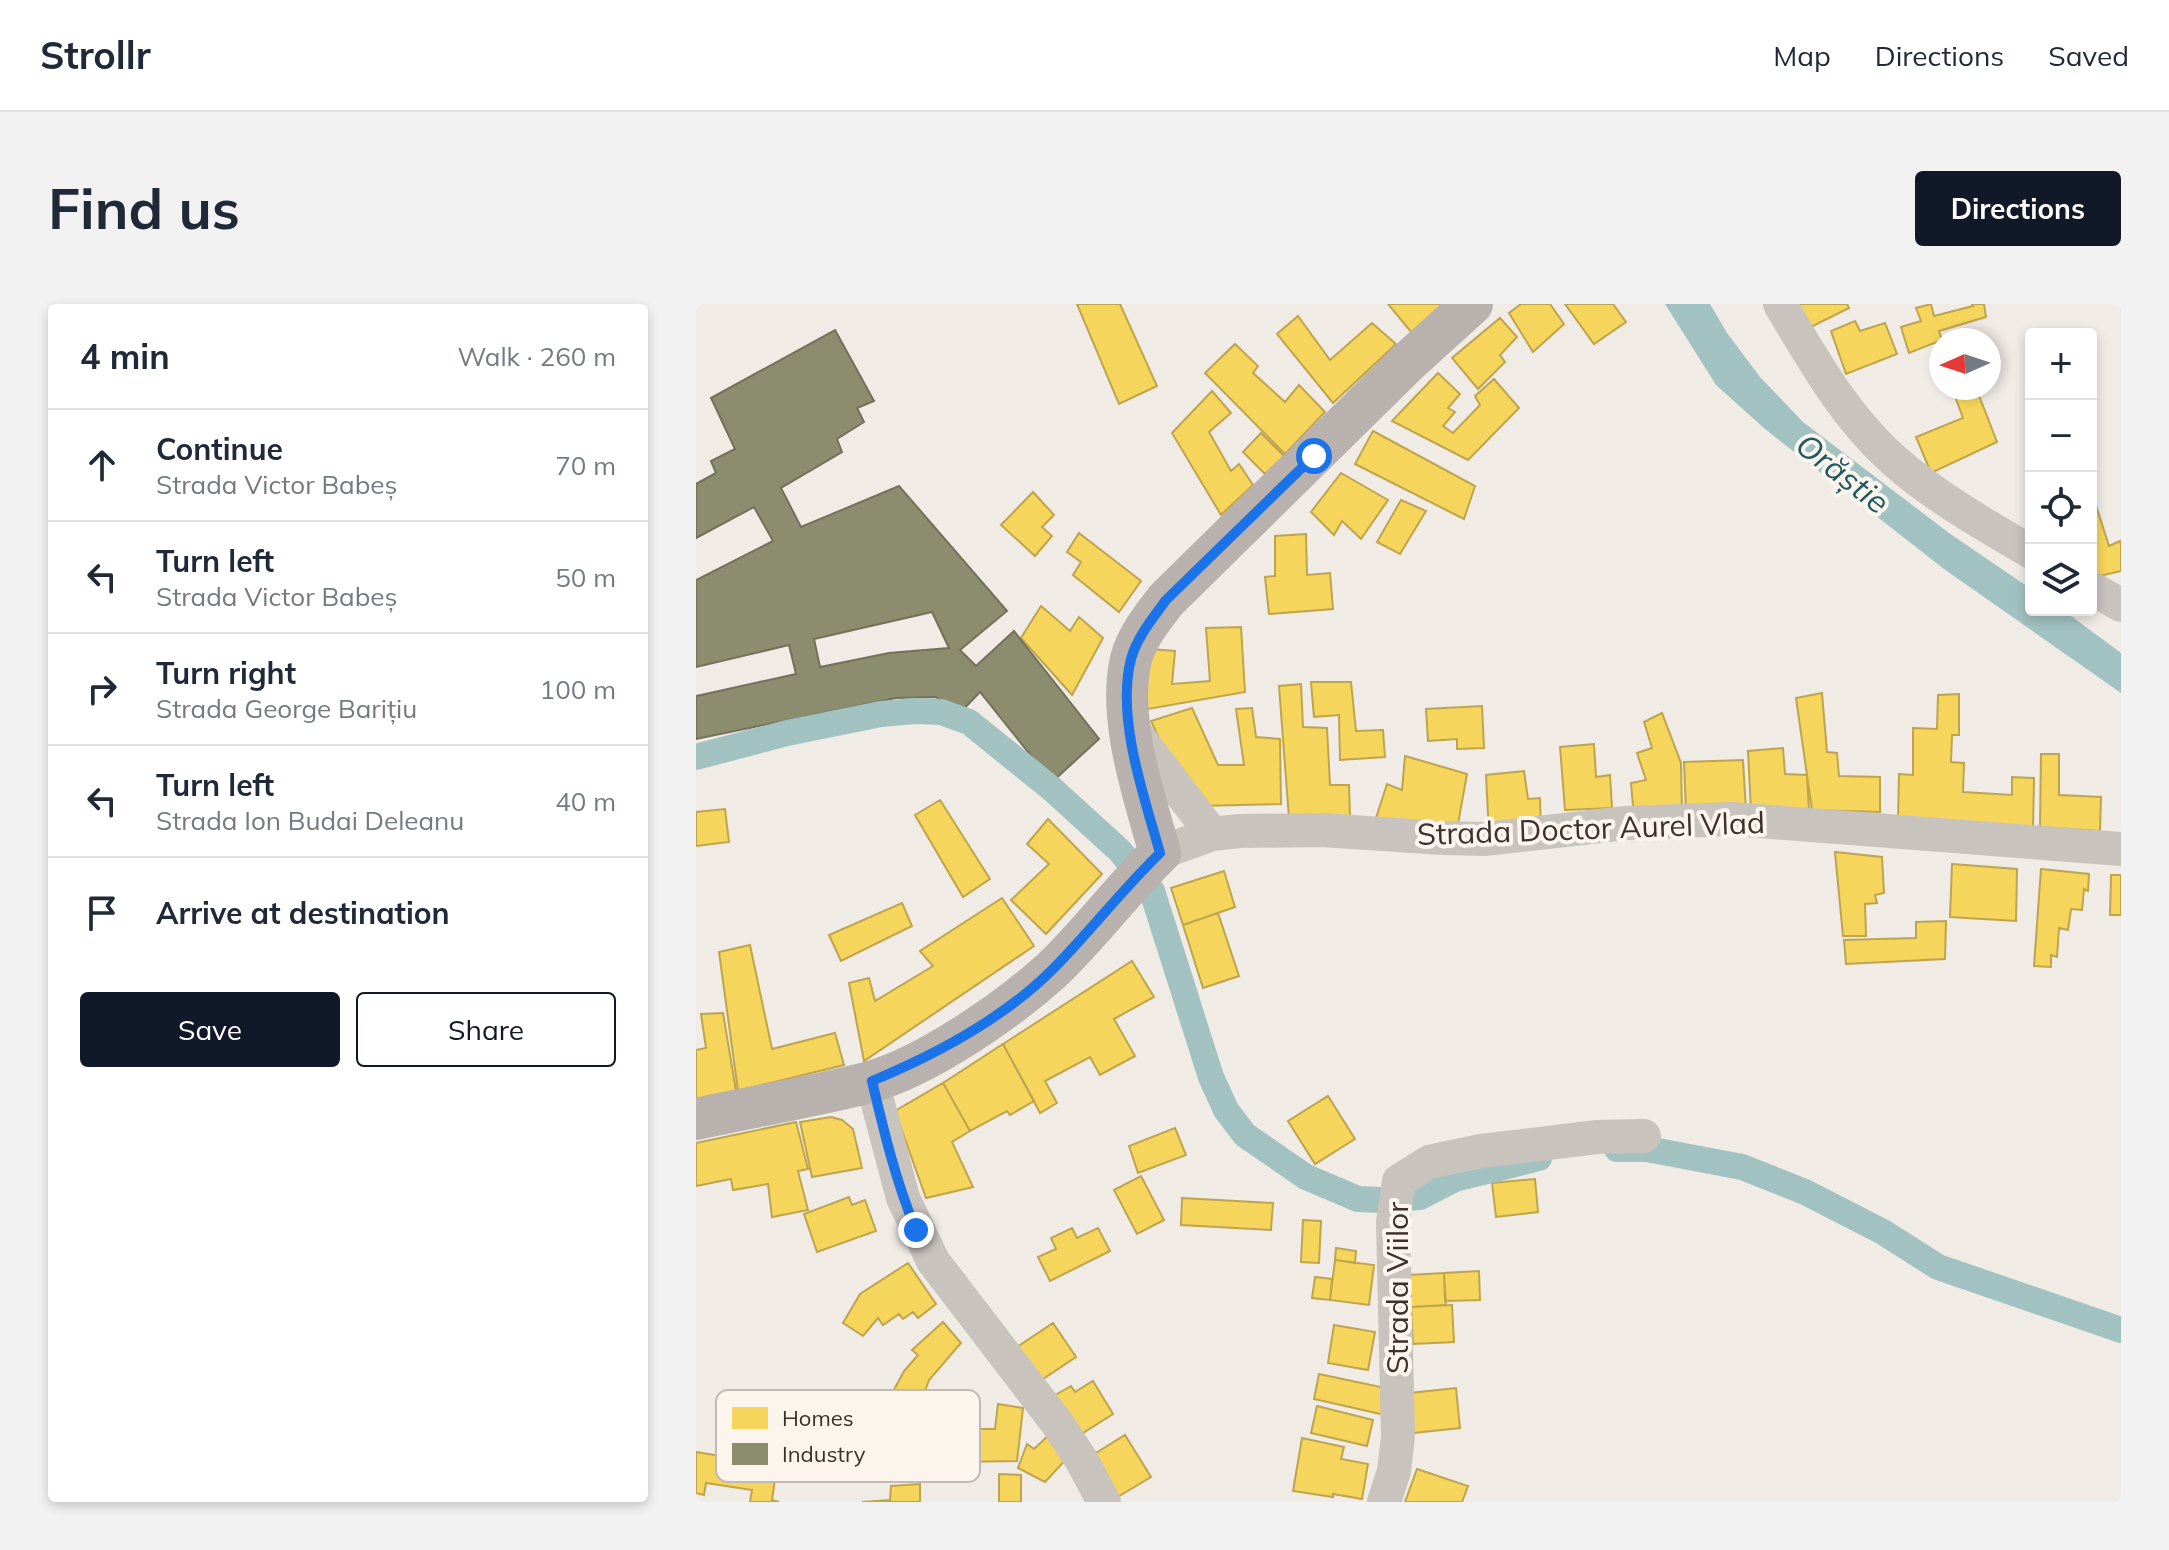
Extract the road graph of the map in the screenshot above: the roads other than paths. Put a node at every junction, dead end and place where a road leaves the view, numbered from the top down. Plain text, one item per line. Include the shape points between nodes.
1 (1472, 304) edge
2 (1780, 304) edge
3 (2025, 548) edge
4 (2097, 591) edge
5 (2121, 605) edge
6 (1130, 726) junction
7 (1212, 834) junction
8 (2121, 849) edge
9 (1142, 872) junction
10 (872, 1081) junction
11 (696, 1119) edge
12 (1644, 1136) dead end
13 (1104, 1502) edge
14 (1384, 1502) edge

1 - 6 main road via 1166,600 1132,657 1127,689
2 - 3 street via 1836,394 1895,462
4 - 5 street
6 - 7 street
6 - 9 main road
7 - 8 street, Strada Doctor Aurel Vlad via 1322,830 1485,839 1626,823 1732,819
7 - 9 street, Strada Doctor Aurel Vlad
9 - 10 main road via 1053,969 1007,1007 960,1038
10 - 11 main road
10 - 13 street via 903,1198 933,1261 1057,1423
12 - 14 street, Strada Viilor via 1481,1151 1429,1162 1399,1181 1393,1222 1398,1437

